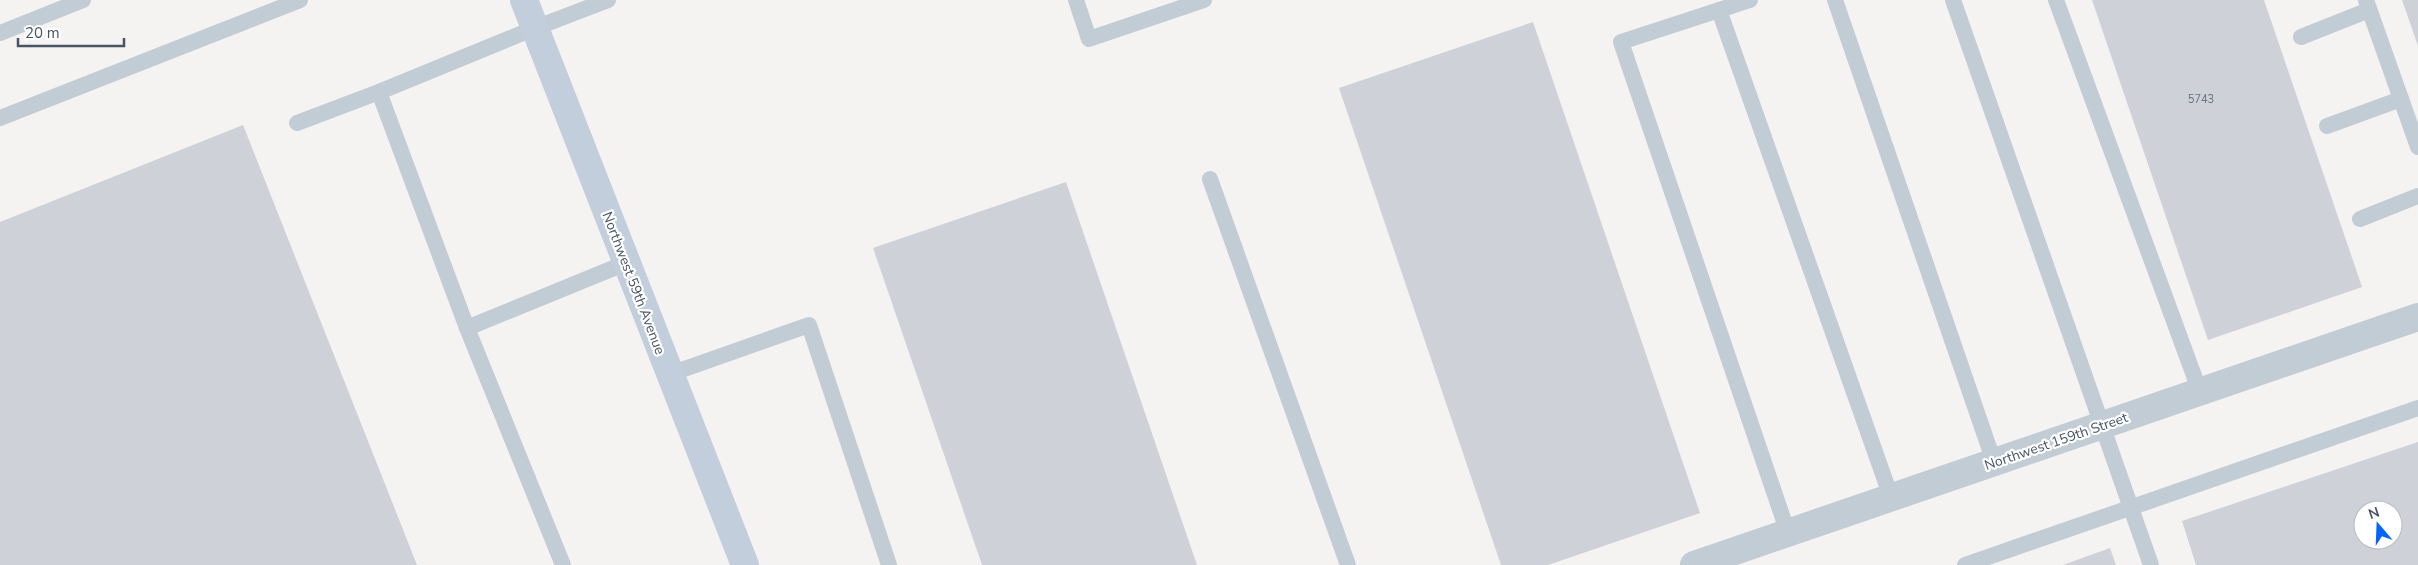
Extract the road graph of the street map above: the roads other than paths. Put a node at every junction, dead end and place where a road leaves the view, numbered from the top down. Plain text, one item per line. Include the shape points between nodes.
1 (83, 0) edge
2 (300, 0) edge
3 (524, 0) edge
4 (608, 0) edge
5 (1076, 0) edge
6 (1204, 0) edge
7 (1750, 0) edge
8 (1835, 0) edge
9 (1953, 0) edge
10 (2056, 0) edge
11 (2368, 5) edge
12 (1719, 10) junction
13 (534, 28) junction
14 (0, 32) edge
15 (2301, 37) dead end
16 (379, 92) junction
17 (2401, 99) junction
18 (0, 118) edge
19 (297, 123) dead end
20 (2327, 126) dead end
21 (2418, 146) edge
22 (1210, 179) dead end
23 (2418, 196) edge
24 (2360, 218) dead end
25 (626, 263) junction
26 (2418, 317) edge
27 (467, 328) junction
28 (670, 374) junction
29 (2200, 392) junction
30 (2418, 408) edge
31 (2101, 426) junction
32 (1994, 462) junction
33 (1891, 497) junction
34 (2131, 508) junction
35 (1788, 533) junction
36 (563, 565) edge
37 (745, 565) edge
38 (889, 565) edge
39 (1348, 565) edge
40 (1694, 565) edge
41 (1965, 565) edge
42 (2151, 565) edge

1 - 14 lane
2 - 18 lane
3 - 13 street, Northwest 59th Avenue
4 - 13 lane
5 - 6 lane via 1089,40
7 - 12 lane
8 - 32 lane
9 - 31 lane
10 - 29 lane
11 - 15 lane
11 - 17 lane
12 - 33 lane
12 - 35 lane via 1621,42
13 - 16 lane
13 - 25 street, Northwest 59th Avenue
16 - 19 lane
16 - 27 lane
17 - 20 lane
17 - 21 lane
22 - 39 lane
23 - 24 lane
25 - 27 lane
25 - 28 street, Northwest 59th Avenue
26 - 29 street, Northwest 159th Street
27 - 36 lane
28 - 37 street, Northwest 59th Avenue
28 - 38 lane via 809,325
29 - 31 street, Northwest 159th Street
30 - 34 lane
31 - 32 street, Northwest 159th Street
31 - 34 lane
32 - 33 street, Northwest 159th Street
33 - 35 street, Northwest 159th Street
34 - 41 lane
34 - 42 lane
35 - 40 street, Northwest 159th Street

